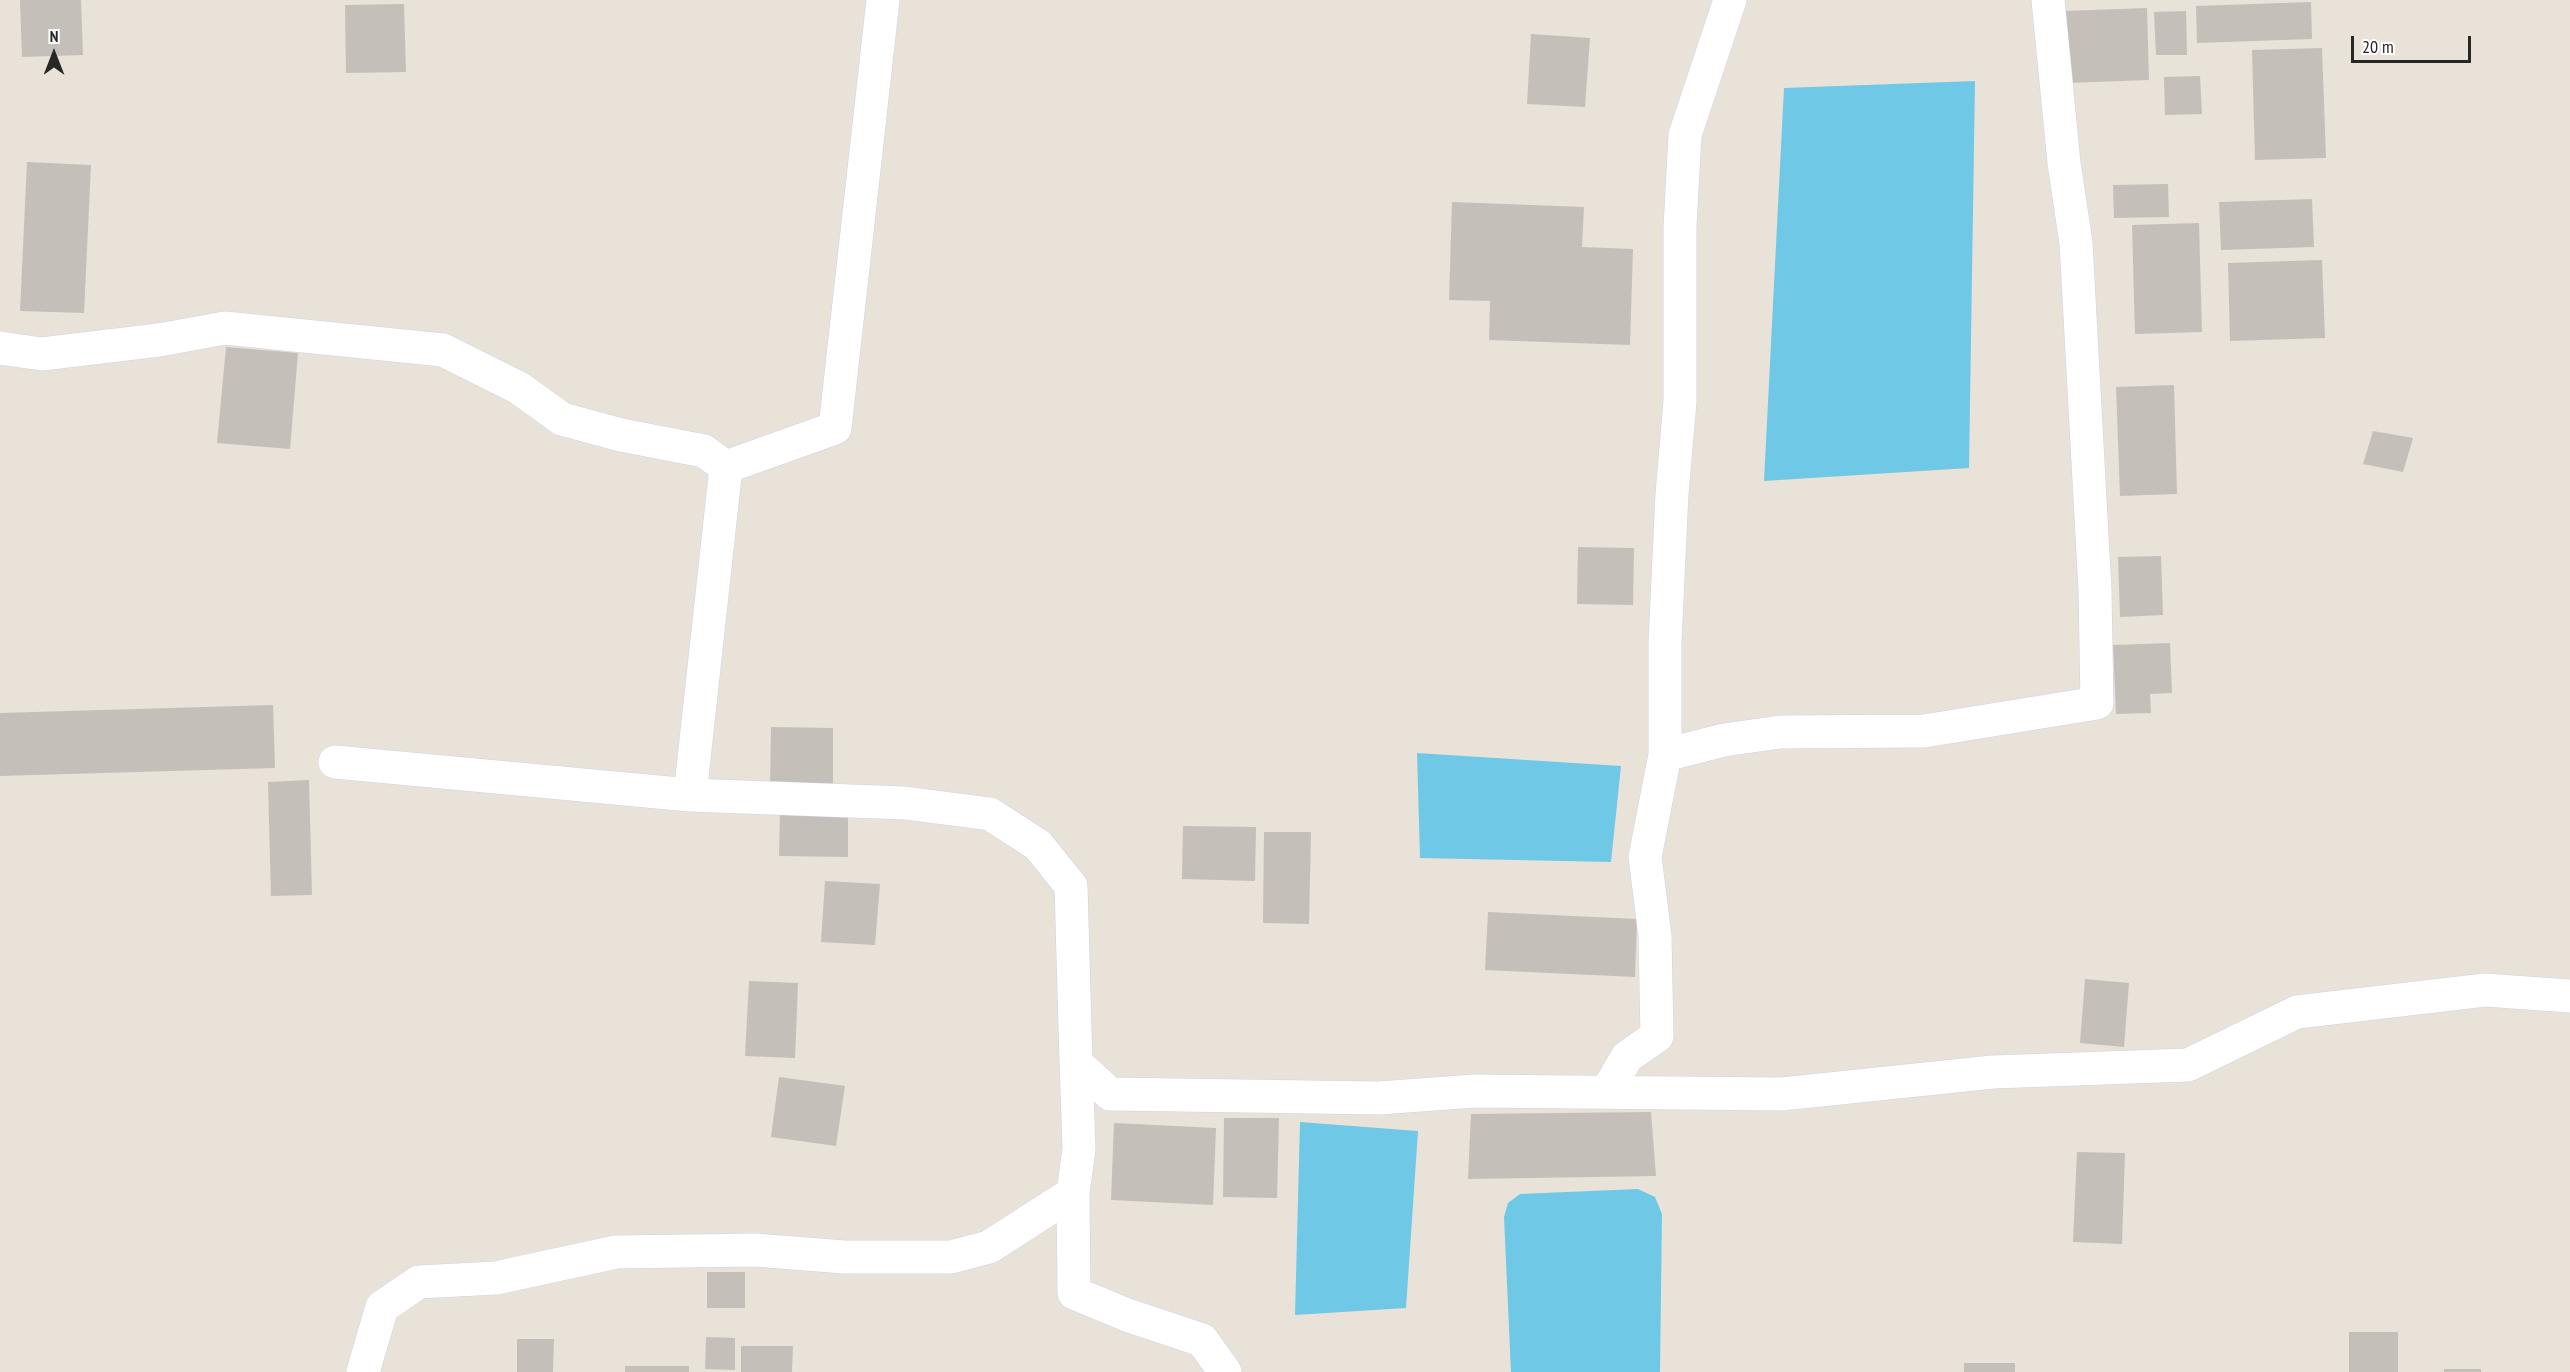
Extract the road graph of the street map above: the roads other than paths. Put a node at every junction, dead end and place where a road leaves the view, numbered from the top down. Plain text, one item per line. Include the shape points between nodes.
1 (883, 0) edge
2 (1730, 0) edge
3 (2048, 0) edge
4 (0, 348) edge
5 (726, 467) junction
6 (1665, 755) junction
7 (335, 762) dead end
8 (690, 795) junction
9 (2570, 996) edge
10 (1076, 1063) junction
11 (1607, 1091) junction
12 (1073, 1193) junction
13 (363, 1372) edge
14 (1225, 1372) edge

1 - 5 street via 835,428
2 - 6 street via 1685,135 1680,227 1680,400 1665,631
3 - 6 street via 2076,243 2095,590 2097,704 1924,731 1780,732
4 - 5 street via 42,354 225,328 443,350 519,388 562,419 704,452
5 - 8 street
6 - 11 street via 1645,857 1655,936 1657,1035 1627,1057
7 - 8 street
8 - 10 street via 905,803 990,814 1038,845 1071,886
9 - 11 street via 2485,990 2297,1012 2188,1065 1993,1072 1782,1094
10 - 11 street via 1110,1094 1380,1098 1475,1091
10 - 12 street via 1079,1149
12 - 13 street via 989,1247 951,1257 844,1257 755,1251 616,1252 496,1278 419,1282 382,1307
12 - 14 street via 1074,1293 1202,1340

